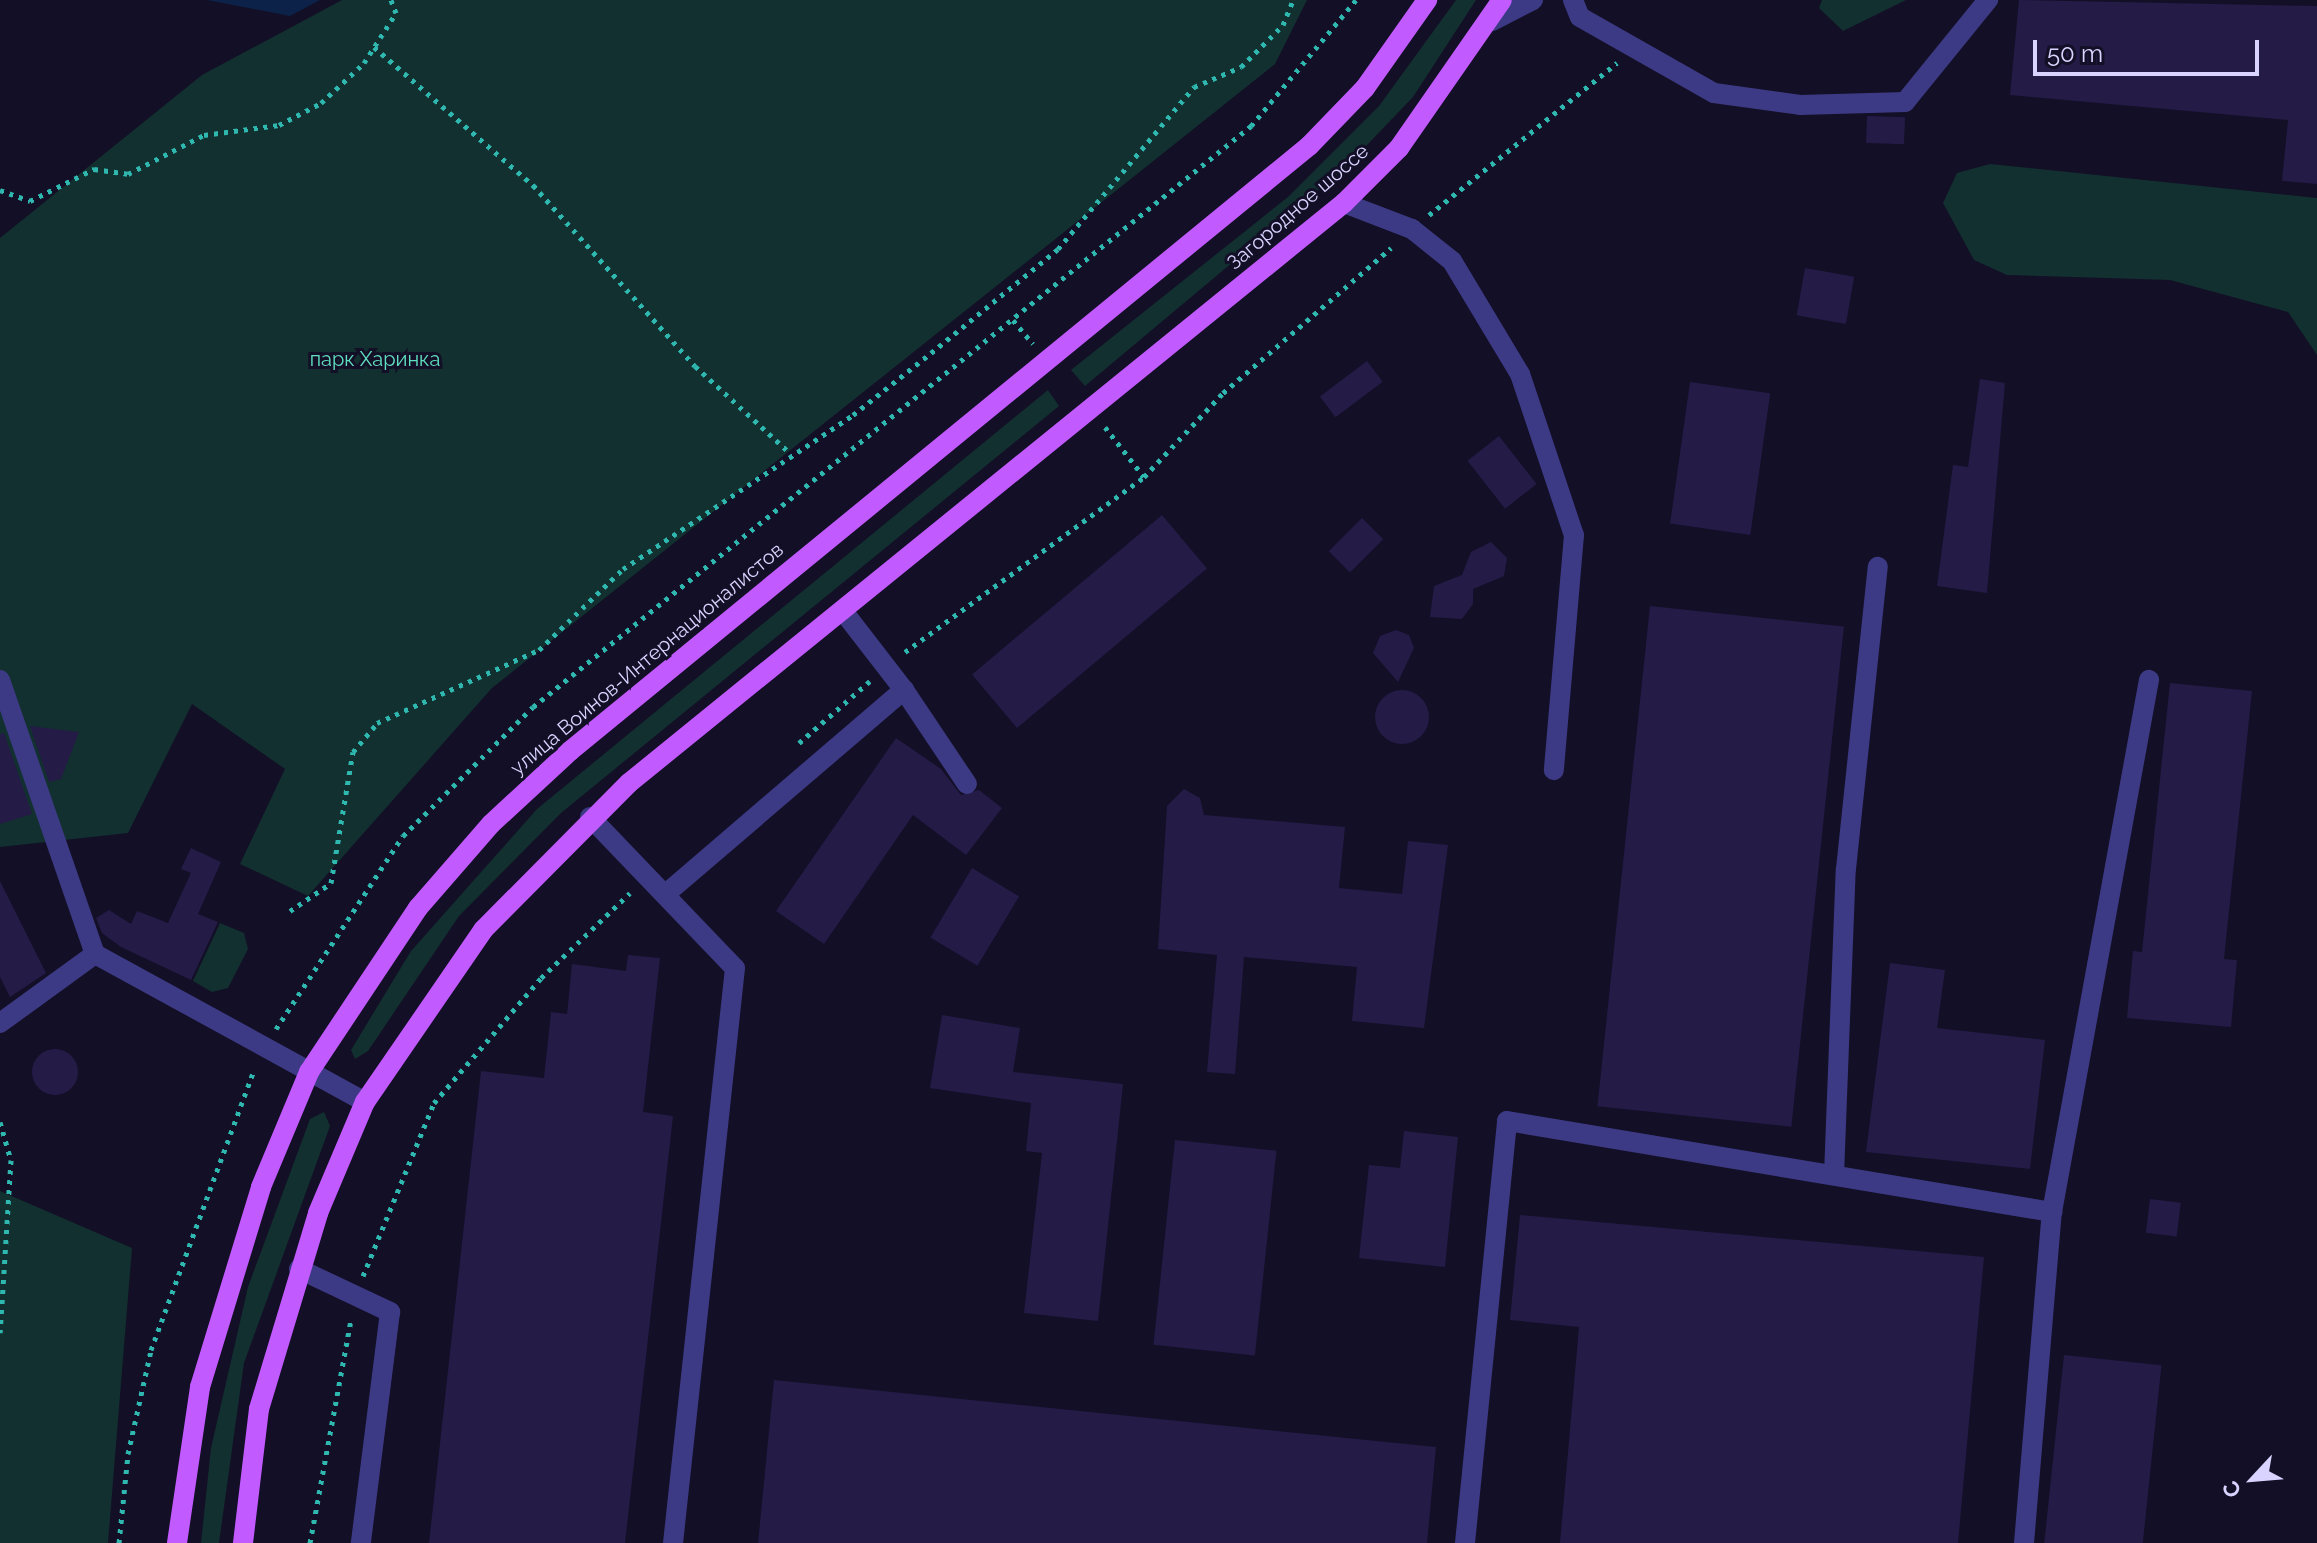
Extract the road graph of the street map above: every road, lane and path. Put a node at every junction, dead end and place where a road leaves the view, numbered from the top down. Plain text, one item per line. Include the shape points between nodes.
1 (391, 0) edge
2 (1293, 0) edge
3 (1427, 0) edge
4 (1502, 0) edge
5 (1533, 0) edge
6 (1573, 0) edge
7 (1988, 0) edge
8 (1492, 21) junction
9 (374, 47) junction
10 (1635, 48) junction
11 (0, 190) edge
12 (1344, 203) junction
13 (1412, 229) junction
14 (791, 454) junction
15 (1878, 567) dead end
16 (843, 611) junction
17 (0, 680) edge
18 (2149, 680) dead end
19 (904, 690) junction
20 (1554, 770) dead end
21 (967, 784) dead end
22 (590, 817) junction
23 (668, 892) junction
24 (290, 911) dead end
25 (95, 954) junction
26 (0, 1023) edge
27 (309, 1072) junction
28 (365, 1102) junction
29 (0, 1122) edge
30 (1834, 1175) junction
31 (2052, 1212) junction
32 (299, 1269) junction
33 (0, 1333) edge
34 (177, 1543) edge
35 (243, 1543) edge
36 (361, 1543) edge
37 (673, 1543) edge
38 (1465, 1543) edge
39 (2024, 1543) edge

1 - 9 path via 396,13
2 - 14 path via 1283,25 1241,67 1194,87 1058,249 853,415
3 - 27 main road, улица Воинов-Интернационалистов via 1365,88 1241,206 1044,356 500,815 392,943
4 - 8 main road, Загородное шоссе
5 - 8 street
6 - 10 street via 1580,17
7 - 10 street via 1905,102 1800,105 1714,93
8 - 12 main road, Загородное шоссе via 1399,148
9 - 11 path via 321,103 279,125 204,135 128,174 94,169 30,201
9 - 14 path via 533,185 695,366
10 - 13 path
12 - 13 street
12 - 16 main road, Загородное шоссе
13 - 20 street via 1452,261 1520,374 1574,535
14 - 24 path via 623,569 539,650 377,723 353,752 331,883
15 - 30 street via 1846,869
16 - 19 street
16 - 22 main road
17 - 25 street
18 - 31 street
19 - 21 street
19 - 23 street
22 - 23 street
22 - 28 main road via 483,930
23 - 37 street via 735,968
25 - 26 street
25 - 27 street
27 - 28 street
27 - 34 main road, улица Воинов-Интернационалистов via 240,1247 212,1341
28 - 32 main road
29 - 33 path via 11,1160
30 - 31 street
30 - 38 street via 1507,1121
31 - 39 street
32 - 35 main road via 259,1409
32 - 36 street via 390,1312

